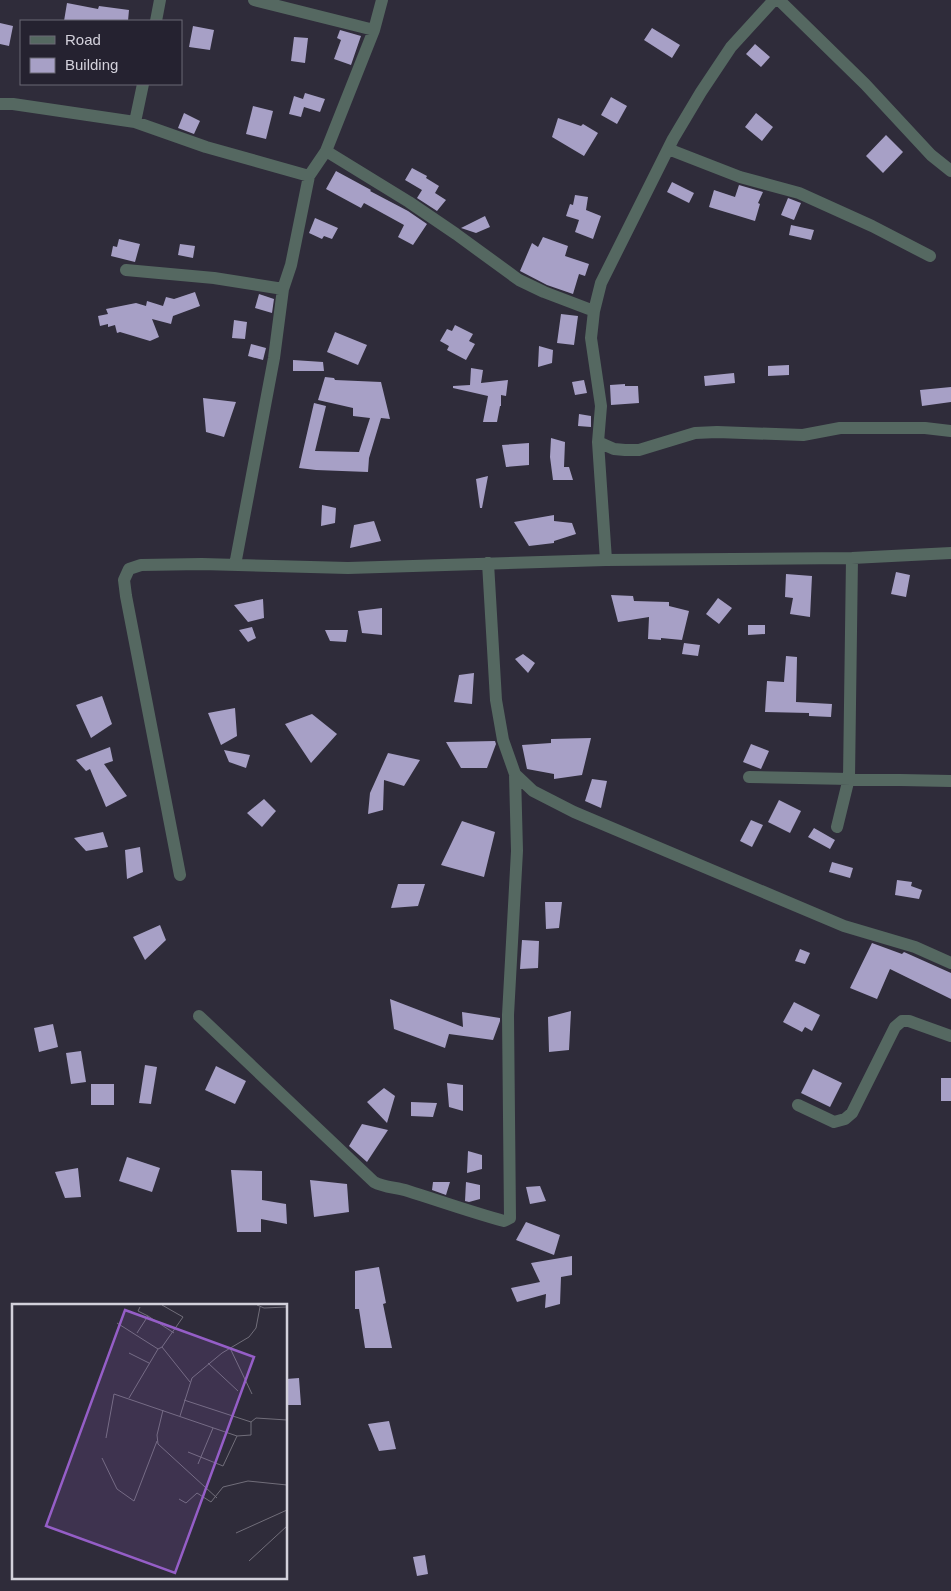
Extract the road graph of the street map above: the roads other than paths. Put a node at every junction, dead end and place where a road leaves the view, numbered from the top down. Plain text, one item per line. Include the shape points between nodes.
1 (160, 0) edge
2 (254, 0) edge
3 (382, 0) edge
4 (774, 0) edge
5 (780, 0) edge
6 (156, 20) edge
7 (374, 30) junction
8 (143, 85) edge
9 (0, 104) edge
10 (135, 122) junction
11 (668, 149) junction
12 (326, 151) junction
13 (951, 171) edge
14 (309, 176) junction
15 (930, 256) dead end
16 (126, 270) dead end
17 (284, 289) junction
18 (594, 311) junction
19 (951, 431) edge
20 (598, 442) junction
21 (951, 553) edge
22 (852, 558) junction
23 (606, 560) junction
24 (488, 563) junction
25 (235, 565) junction
26 (515, 774) junction
27 (749, 777) dead end
28 (849, 778) junction
29 (951, 781) edge
30 (837, 827) dead end
31 (180, 875) dead end
32 (951, 963) edge
33 (199, 1016) dead end
34 (951, 1036) edge
35 (798, 1105) dead end

1 - 6 street
2 - 7 street
3 - 7 street
4 - 11 street via 731,47
5 - 13 street via 931,155
7 - 12 street
8 - 10 street
9 - 10 street
10 - 14 street via 206,147
11 - 15 street via 740,177 799,193
11 - 18 street via 611,261
12 - 14 street
12 - 18 street via 441,223 519,280
14 - 17 street
16 - 17 street via 214,278
17 - 25 street
18 - 20 street via 591,338 601,406
19 - 20 street via 840,428 803,435 717,432 695,434 639,450 614,449
20 - 23 street
21 - 22 street
22 - 23 street
22 - 28 street
23 - 24 street
24 - 25 street via 348,568
24 - 26 street via 496,700 503,740
25 - 31 street via 141,565 129,569 124,580
26 - 32 street via 533,791 574,812 844,926 915,947
26 - 33 street via 517,851 508,1015 508,1220 374,1182
27 - 28 street
28 - 29 street
28 - 30 street
34 - 35 street via 902,1021 895,1026 852,1114 834,1122

